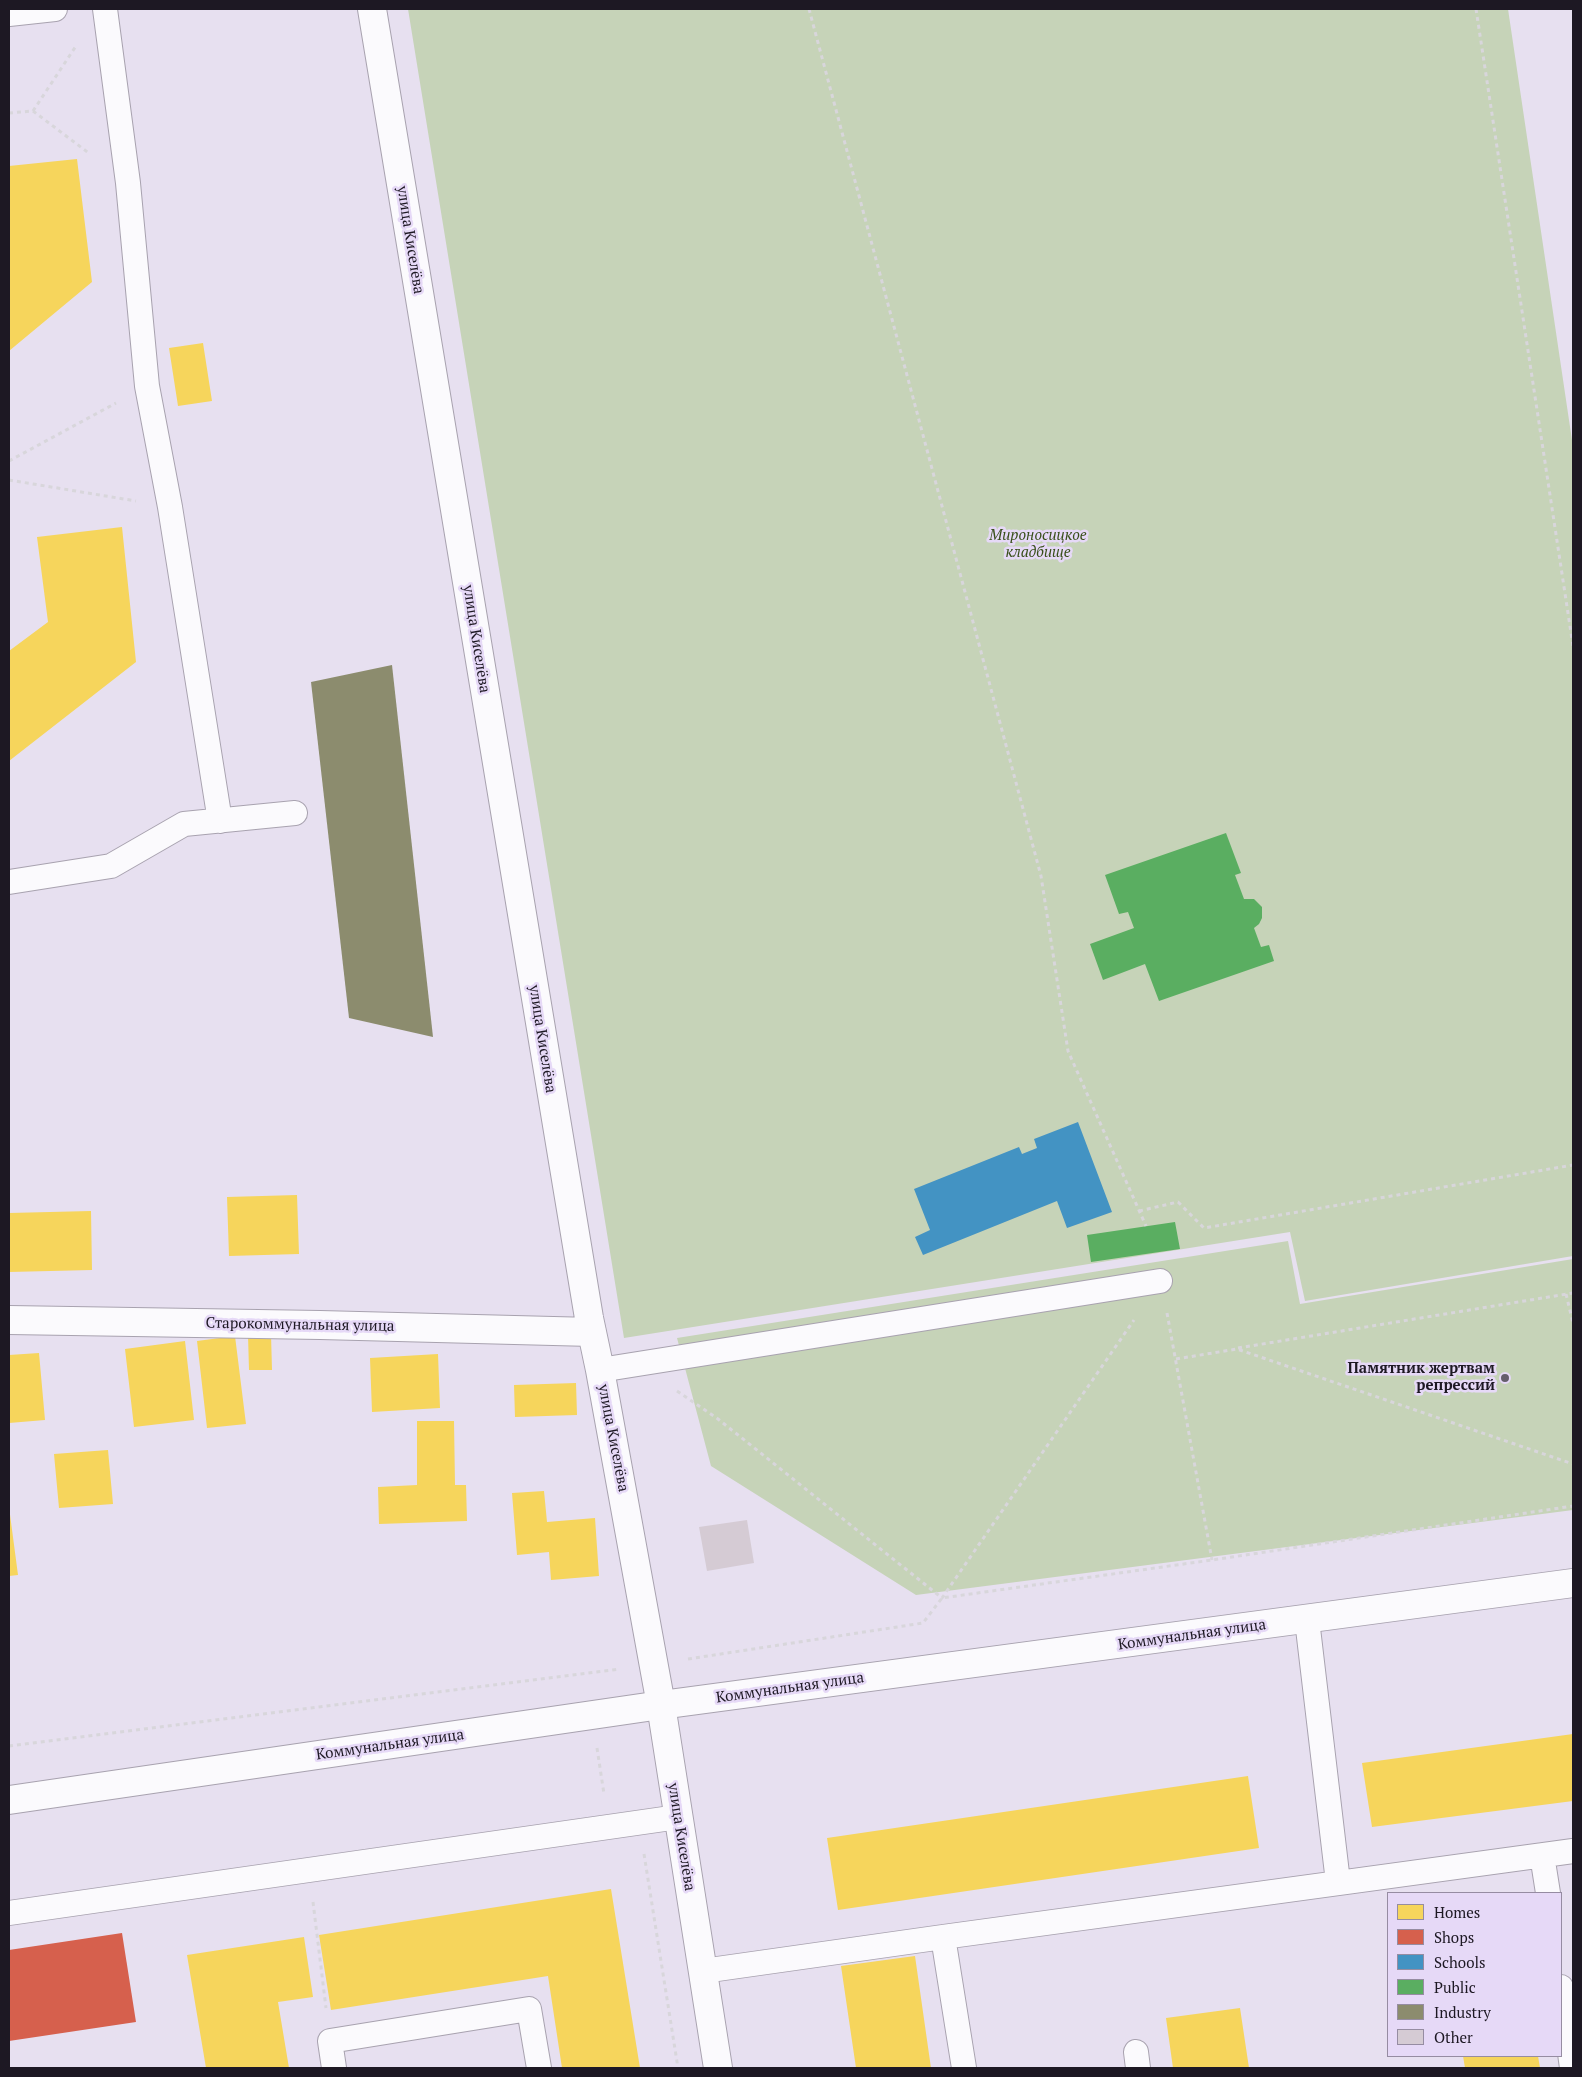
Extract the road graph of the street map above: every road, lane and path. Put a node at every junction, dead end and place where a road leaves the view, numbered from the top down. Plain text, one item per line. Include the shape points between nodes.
1 (56, 9) edge
2 (105, 9) edge
3 (372, 9) edge
4 (809, 9) edge
5 (1476, 9) edge
6 (9, 14) edge
7 (80, 40) dead end
8 (33, 111) junction
9 (9, 114) edge
10 (128, 183) junction
11 (147, 386) junction
12 (9, 461) edge
13 (9, 480) edge
14 (170, 507) junction
15 (1573, 646) edge
16 (295, 813) dead end
17 (220, 821) junction
18 (9, 882) edge
19 (1573, 1165) edge
20 (1139, 1211) junction
21 (1146, 1226) dead end
22 (1160, 1281) junction
23 (1573, 1293) edge
24 (1566, 1294) junction
25 (9, 1320) edge
26 (1573, 1323) edge
27 (592, 1332) junction
28 (1237, 1349) junction
29 (1176, 1359) junction
30 (637, 1364) junction
31 (600, 1370) junction
32 (1573, 1464) edge
33 (1573, 1506) edge
34 (1212, 1560) junction
35 (1573, 1583) edge
36 (942, 1598) junction
37 (1307, 1620) junction
38 (652, 1664) junction
39 (661, 1705) junction
40 (9, 1746) edge
41 (9, 1800) edge
42 (678, 1817) junction
43 (639, 1822) junction
44 (1573, 1851) edge
45 (1542, 1855) junction
46 (309, 1870) junction
47 (1338, 1882) junction
48 (1548, 1892) edge
49 (9, 1914) edge
50 (943, 1937) junction
51 (703, 1972) junction
52 (1562, 1994) edge
53 (330, 2040) junction
54 (334, 2068) edge
55 (539, 2068) edge
56 (678, 2068) edge
57 (718, 2068) edge
58 (964, 2068) edge
59 (1572, 2068) edge

1 - 6 lane
2 - 10 lane
3 - 27 street, улица Киселёва
4 - 20 path via 1041,876 1068,1051
5 - 15 path
7 - 8 path
8 - 9 path
8 - 10 path
10 - 11 lane
11 - 12 path
11 - 14 lane
13 - 14 path
14 - 17 lane
16 - 17 lane
17 - 18 lane via 184,824 111,866
19 - 20 path via 1204,1228 1178,1202
20 - 21 path
22 - 29 path
22 - 30 lane
22 - 36 path
23 - 24 path
24 - 26 path
24 - 28 path
25 - 27 street, Старокоммунальная улица
27 - 31 street, улица Киселёва
28 - 29 path
28 - 32 path
29 - 34 path
30 - 31 lane
30 - 36 path via 718,1419
31 - 38 street, улица Киселёва
33 - 34 path
34 - 36 path
35 - 37 street, Коммунальная улица
36 - 38 path via 923,1623
37 - 39 street, Коммунальная улица
37 - 47 lane
38 - 39 street, улица Киселёва
38 - 40 path
39 - 41 street, Коммунальная улица
39 - 42 street, улица Киселёва
42 - 43 lane
42 - 51 street, улица Киселёва
43 - 46 lane
43 - 56 path
44 - 45 lane
45 - 47 lane
45 - 48 lane
46 - 49 lane
46 - 53 path
47 - 50 lane
50 - 51 lane
50 - 58 lane
51 - 57 street, улица Киселёва
52 - 59 lane
53 - 54 lane
53 - 55 lane via 529,2009

